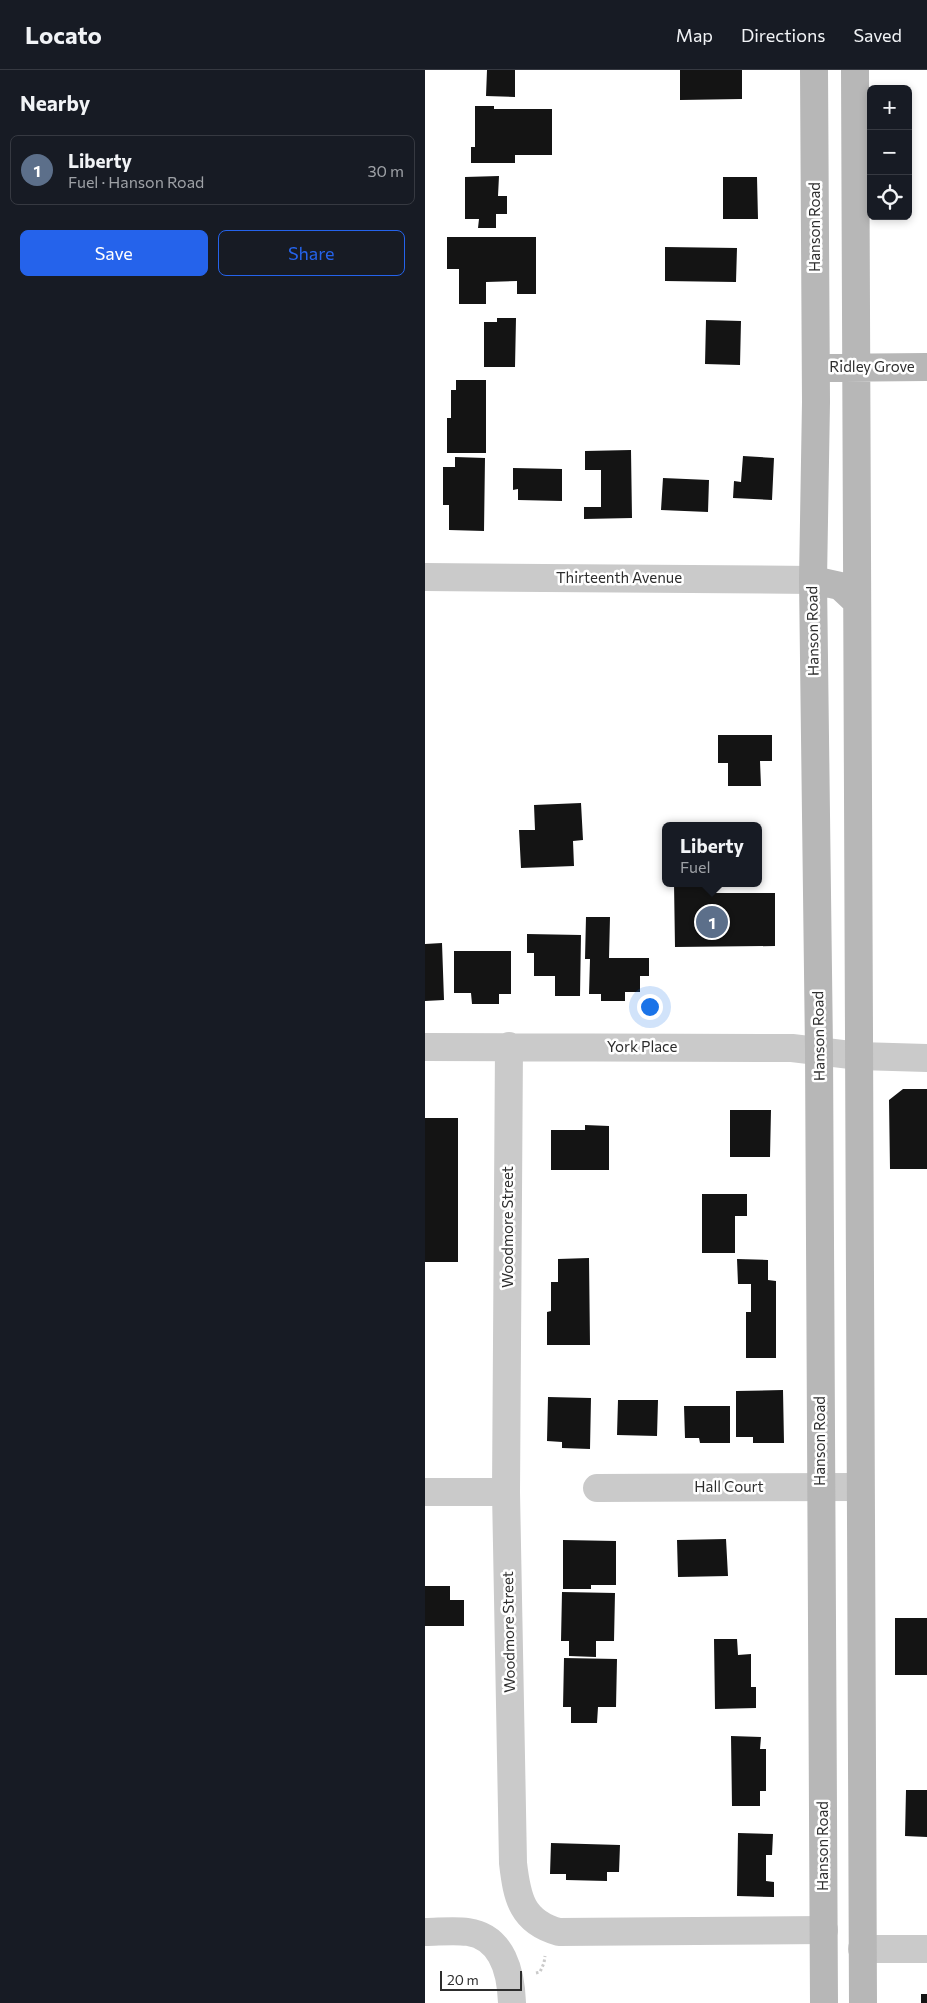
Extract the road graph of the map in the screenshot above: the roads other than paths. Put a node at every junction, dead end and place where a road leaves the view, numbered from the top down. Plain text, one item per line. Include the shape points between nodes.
1 (814, 70) edge
2 (855, 70) edge
3 (856, 367) junction
4 (927, 367) edge
5 (816, 368) junction
6 (425, 577) edge
7 (813, 580) junction
8 (857, 602) junction
9 (509, 1046) junction
10 (425, 1047) edge
11 (819, 1050) junction
12 (859, 1056) junction
13 (927, 1058) edge
14 (820, 1487) junction
15 (860, 1487) junction
16 (597, 1488) dead end
17 (425, 1492) edge
18 (507, 1492) junction
19 (823, 1930) junction
20 (425, 1932) edge
21 (862, 1949) junction
22 (927, 1949) edge
23 (511, 2003) edge
24 (824, 2003) edge
25 (863, 2003) edge

1 - 5 main road, Hanson Road
2 - 3 main road
3 - 4 main road, Ridley Grove
3 - 5 main road, Ridley Grove
3 - 8 main road
5 - 7 main road, Hanson Road
6 - 7 street, Thirteenth Avenue
7 - 8 main road via 839,586
7 - 11 main road, Hanson Road
8 - 12 main road
9 - 10 street, York Place
9 - 11 street, York Place
9 - 18 street, Woodmore Street
11 - 12 street, York Place
11 - 14 main road, Hanson Road
12 - 13 street, York Place
12 - 15 main road
14 - 15 street, Hall Court
14 - 16 street, Hall Court
14 - 19 main road, Hanson Road
15 - 21 main road
17 - 18 street
18 - 19 street, Woodmore Street via 513,1863 515,1885 528,1916 559,1932
19 - 21 main road
19 - 24 main road, Hanson Road
20 - 23 street via 468,1932 491,1941 505,1959
21 - 22 street
21 - 25 main road

